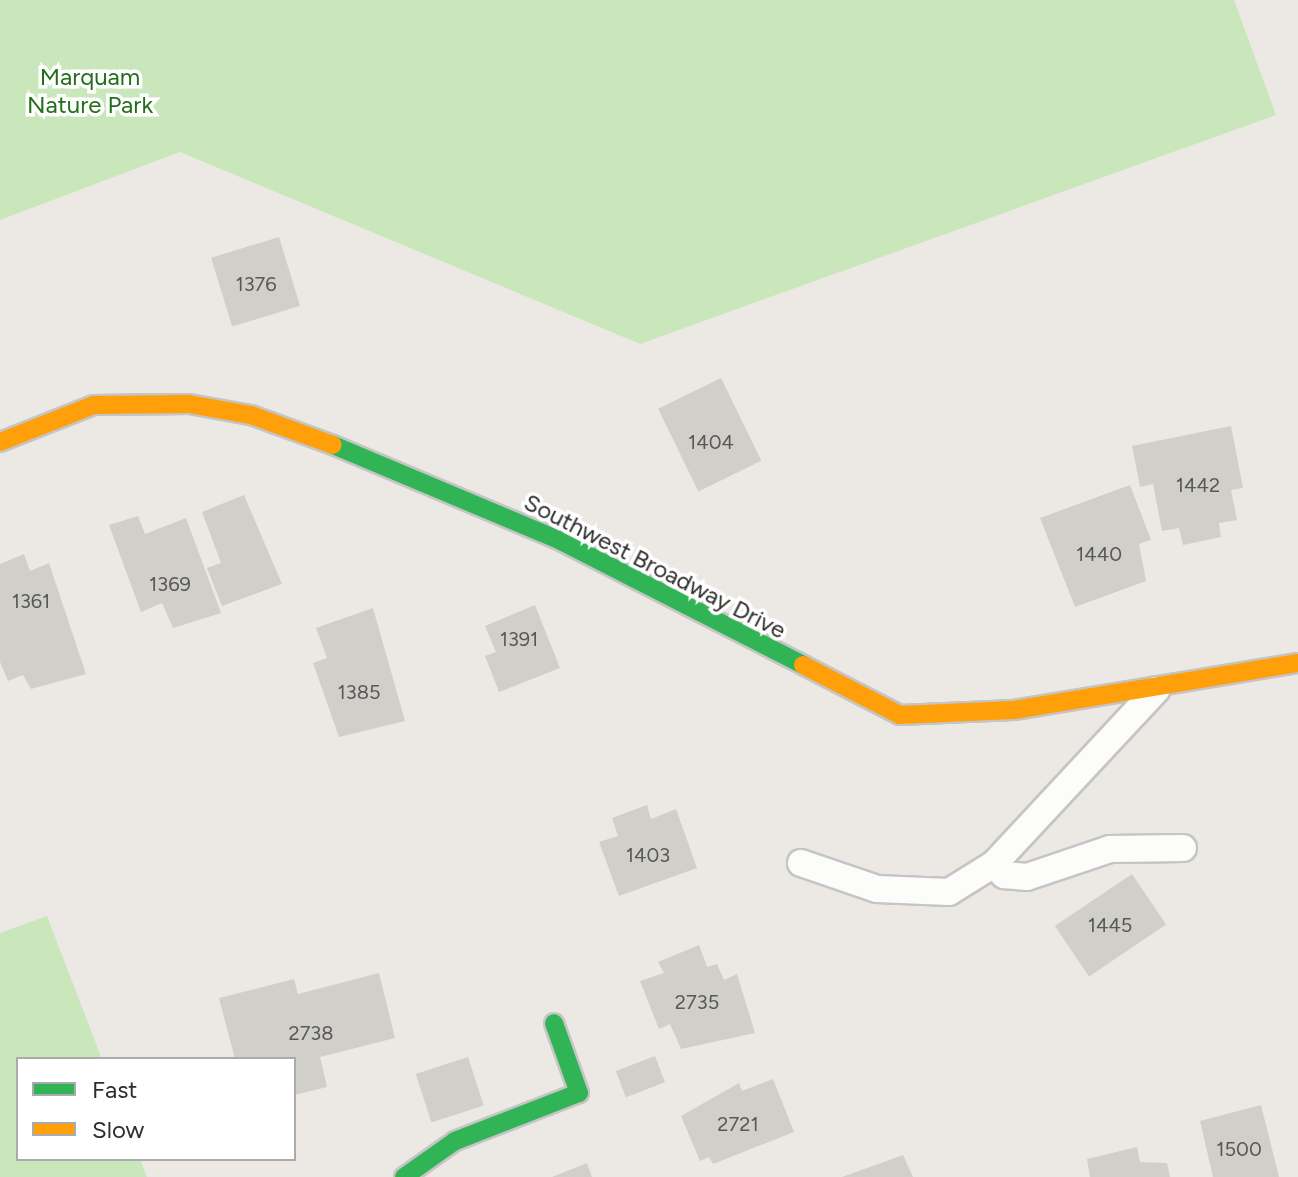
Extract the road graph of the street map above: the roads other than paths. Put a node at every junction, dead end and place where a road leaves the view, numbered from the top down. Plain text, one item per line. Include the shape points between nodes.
1 (0, 442) edge
2 (1298, 663) edge
3 (1162, 685) junction
4 (1183, 848) dead end
5 (801, 863) dead end
6 (994, 864) junction
7 (554, 1023) dead end
8 (404, 1177) edge

1 - 3 street, Southwest Broadway Drive via 71,411 123,401 251,415 547,535 900,715 966,716
2 - 3 street, Southwest Broadway Drive
3 - 6 lane
4 - 6 lane via 1110,849 1027,877 1004,875
5 - 6 lane via 917,894 949,892
7 - 8 street via 579,1093 455,1141

